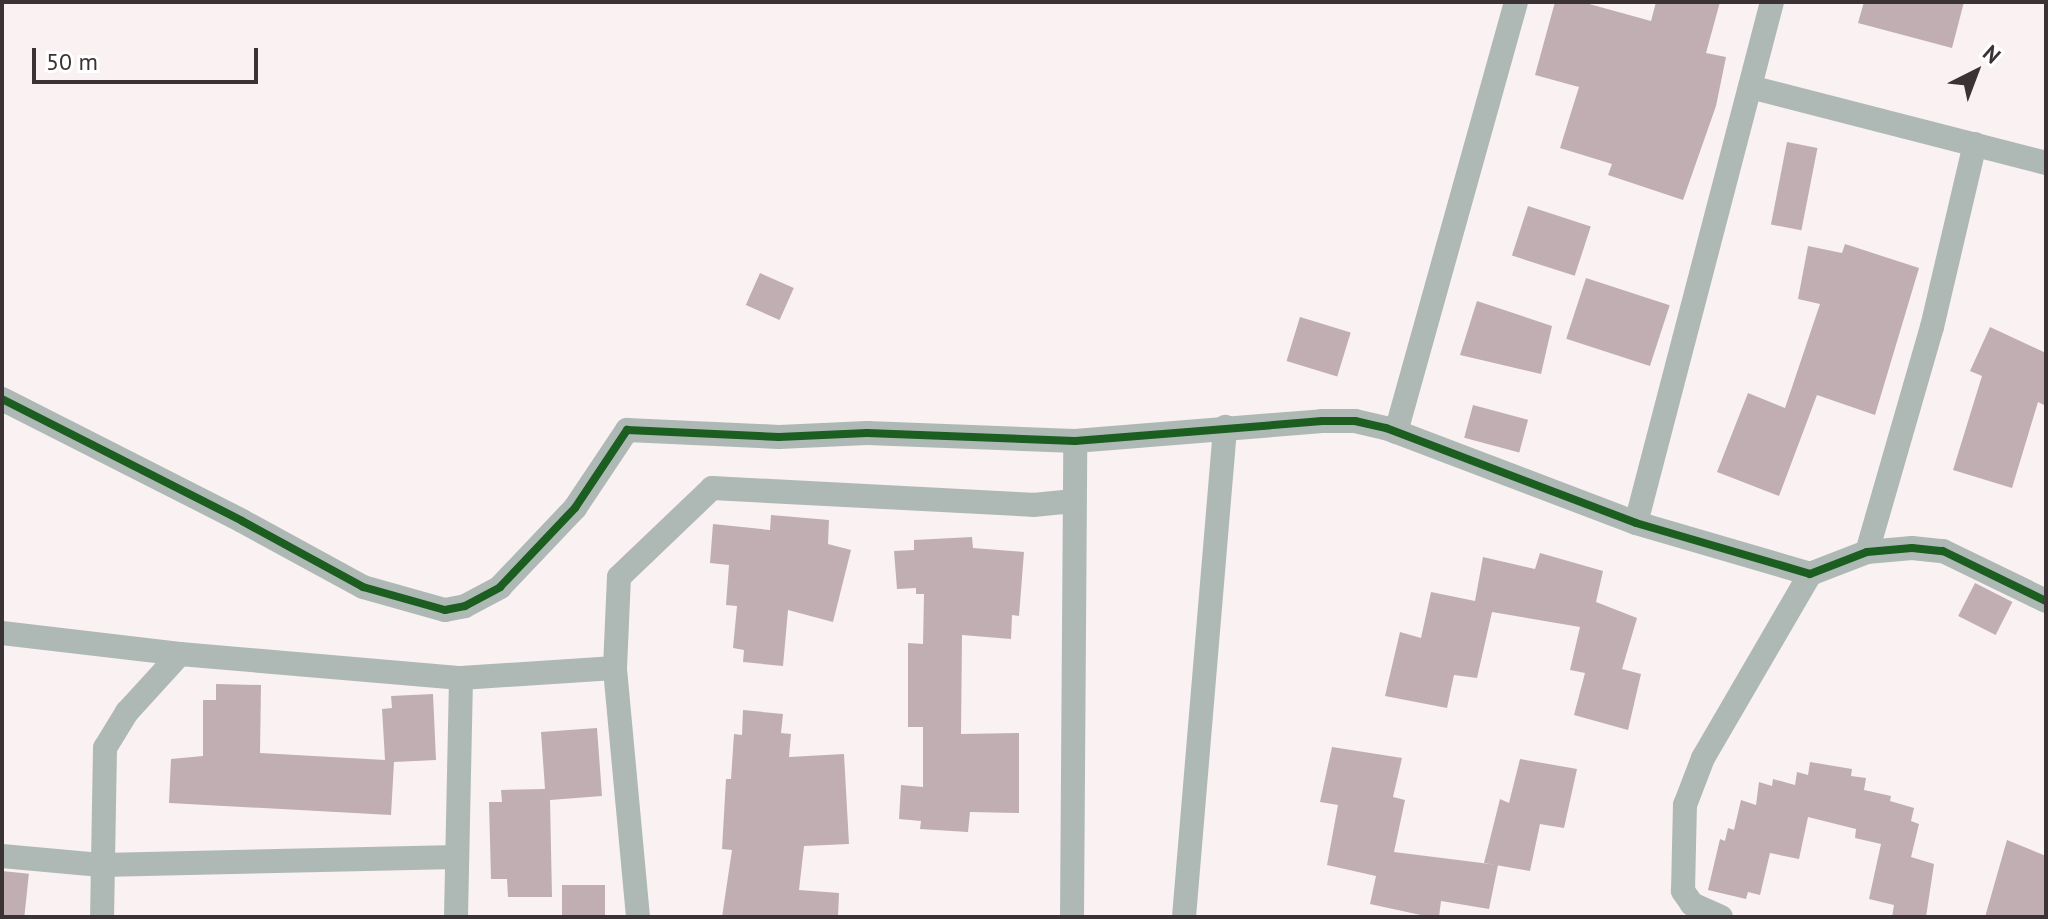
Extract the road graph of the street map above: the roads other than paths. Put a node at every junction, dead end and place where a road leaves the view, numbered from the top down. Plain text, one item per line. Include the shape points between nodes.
1 (1516, 2) edge
2 (1772, 2) edge
3 (1750, 87) junction
4 (1975, 144) junction
5 (2046, 163) edge
6 (2, 399) edge
7 (1225, 427) junction
8 (1396, 432) junction
9 (1075, 441) junction
10 (1074, 501) junction
11 (1636, 523) junction
12 (1867, 552) junction
13 (1810, 574) junction
14 (2046, 601) edge
15 (2, 633) edge
16 (180, 654) junction
17 (615, 668) junction
18 (461, 678) junction
19 (2, 856) edge
20 (457, 857) junction
21 (101, 865) junction
22 (102, 917) edge
23 (456, 917) edge
24 (638, 917) edge
25 (1072, 917) edge
26 (1184, 917) edge
27 (1721, 917) edge

1 - 8 street
2 - 3 street
3 - 4 street
3 - 11 street
4 - 5 street
4 - 12 street via 1932,327
6 - 9 street via 363,587 445,610 465,606 500,587 575,508 627,430
7 - 8 street via 1355,421
7 - 9 street
7 - 26 street
8 - 11 street
9 - 10 street
10 - 17 street via 1033,505 712,488 619,577
10 - 25 street
11 - 13 street
12 - 13 street
12 - 14 street via 1943,551
13 - 27 street via 1703,758 1685,805 1683,891 1692,904
15 - 16 street
16 - 18 street
16 - 21 street via 127,712 105,748
17 - 18 street
17 - 24 street
18 - 20 street
19 - 21 street
20 - 21 street
20 - 23 street
21 - 22 street

